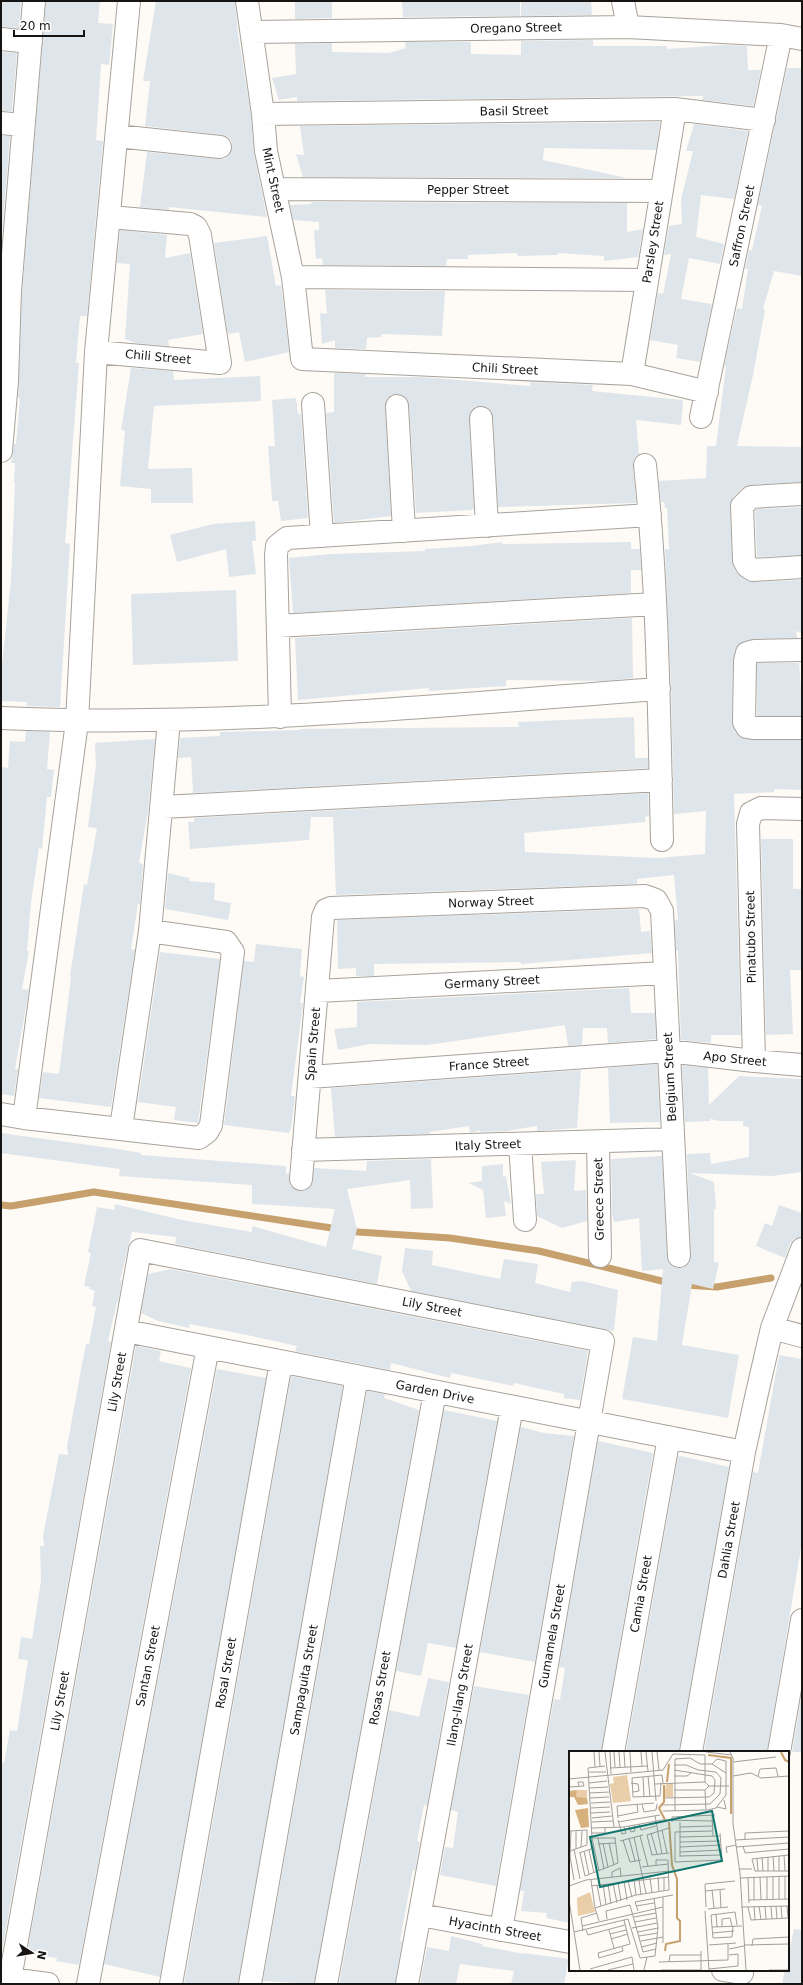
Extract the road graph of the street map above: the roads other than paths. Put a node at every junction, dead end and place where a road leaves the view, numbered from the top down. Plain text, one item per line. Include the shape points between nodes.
1 (34, 1) edge
2 (129, 1) edge
3 (247, 1) edge
4 (623, 1) edge
5 (628, 27) junction
6 (252, 32) junction
7 (781, 35) junction
8 (1, 39) edge
9 (802, 39) edge
10 (31, 42) junction
11 (674, 109) junction
12 (263, 114) junction
13 (764, 120) junction
14 (1, 123) edge
15 (23, 125) junction
16 (117, 136) junction
17 (220, 147) dead end
18 (275, 189) junction
19 (661, 191) junction
20 (9, 212) edge
21 (110, 217) junction
22 (293, 277) junction
23 (647, 280) junction
24 (6, 291) edge
25 (96, 352) junction
26 (302, 359) joint
27 (632, 374) junction
28 (4, 381) edge
29 (707, 392) junction
30 (313, 404) dead end
31 (397, 406) dead end
32 (701, 417) dead end
33 (481, 418) dead end
34 (1, 451) edge
35 (645, 465) dead end
36 (802, 494) edge
37 (650, 515) junction
38 (486, 526) junction
39 (404, 531) junction
40 (322, 536) junction
41 (802, 567) edge
42 (655, 604) junction
43 (278, 626) junction
44 (802, 650) edge
45 (659, 689) junction
46 (280, 717) junction
47 (1, 718) edge
48 (169, 720) junction
49 (77, 722) junction
50 (802, 728) edge
51 (660, 780) junction
52 (163, 807) junction
53 (802, 809) edge
54 (662, 840) dead end
55 (656, 900) joint
56 (326, 910) joint
57 (150, 931) junction
58 (665, 973) junction
59 (318, 991) junction
60 (668, 1051) junction
61 (754, 1061) junction
62 (802, 1065) edge
63 (310, 1077) junction
64 (1, 1114) edge
65 (24, 1118) junction
66 (121, 1128) junction
67 (673, 1139) junction
68 (598, 1142) junction
69 (520, 1144) junction
70 (303, 1150) junction
71 (301, 1179) dead end
72 (525, 1220) dead end
73 (802, 1249) edge
74 (600, 1256) dead end
75 (679, 1256) dead end
76 (772, 1328) junction
77 (126, 1332) junction
78 (802, 1336) edge
79 (603, 1341) joint
80 (208, 1347) junction
81 (281, 1362) junction
82 (357, 1376) junction
83 (435, 1392) junction
84 (512, 1407) junction
85 (589, 1422) junction
86 (669, 1437) junction
87 (744, 1452) junction
88 (802, 1620) edge
89 (614, 1751) edge
90 (690, 1751) edge
91 (780, 1751) edge
92 (420, 1915) junction
93 (501, 1930) junction
94 (569, 1942) edge
95 (48, 1984) edge
96 (88, 1984) edge
97 (171, 1984) edge
98 (250, 1984) edge
99 (326, 1984) edge
100 (407, 1984) edge

1 - 10 street
2 - 16 street
3 - 6 street, Mint Street
4 - 5 street
5 - 6 street, Oregano Street
5 - 7 street, Oregano Street
6 - 12 street, Mint Street
7 - 9 street, Oregano Street
7 - 13 street, Saffron Street
8 - 10 street
10 - 15 street
11 - 12 street, Basil Street
11 - 13 street, Basil Street
11 - 19 street, Parsley Street
12 - 18 street, Mint Street via 266,151
13 - 29 street, Saffron Street
14 - 15 street
15 - 20 street
16 - 17 street
16 - 21 street
18 - 19 street, Pepper Street
18 - 22 street, Mint Street
19 - 23 street, Parsley Street
20 - 24 street
21 - 25 street
21 - 25 street, Chili Street via 190,224 196,227 200,235 220,363
22 - 23 street
22 - 26 street, Mint Street
23 - 27 street, Parsley Street
24 - 28 street
25 - 49 street
26 - 27 street, Chili Street
27 - 29 street, Chili Street
28 - 34 street
29 - 32 street, Saffron Street
30 - 40 street
31 - 39 street
33 - 38 street
35 - 37 street
36 - 41 street via 751,497 742,506 744,560 747,566 753,570
37 - 38 street
37 - 42 street
38 - 39 street
39 - 40 street
40 - 43 street via 287,538 277,546
42 - 43 street
42 - 45 street
43 - 46 street
44 - 50 street via 747,653 744,722 747,727
45 - 46 street
45 - 51 street
46 - 48 street
47 - 49 street
48 - 49 street
48 - 52 street
49 - 65 street
51 - 52 street
51 - 54 street
52 - 57 street
53 - 61 street, Pinatubo Street via 761,808 751,813 748,824
55 - 56 street, Norway Street via 645,896
55 - 58 street, Belgium Street via 662,911
56 - 59 street, Spain Street via 323,917
57 - 66 street
57 - 66 street via 226,942 233,952 211,1125 199,1138
58 - 59 street, Germany Street
58 - 60 street, Belgium Street
59 - 63 street, Spain Street
60 - 61 street, Apo Street
60 - 63 street, France Street
60 - 67 street, Belgium Street
61 - 62 street, Apo Street
63 - 70 street, Spain Street
64 - 65 street
65 - 66 street
67 - 68 street, Italy Street
67 - 75 street, Belgium Street
68 - 69 street, Italy Street
68 - 74 street, Greece Street
69 - 70 street, Italy Street
69 - 72 street
70 - 71 street, Spain Street
73 - 76 street, Dahlia Street
76 - 78 street
76 - 87 street, Dahlia Street
77 - 79 street, Lily Street via 140,1250
77 - 80 street, Garden Drive
77 - 95 street, Lily Street via 10,1979
79 - 85 street, Gumamela Street
80 - 81 street, Garden Drive
80 - 96 street, Santan Street
81 - 82 street, Garden Drive
81 - 97 street, Rosal Street
82 - 83 street, Garden Drive
82 - 98 street, Sampaguita Street
83 - 84 street, Garden Drive
83 - 99 street, Rosas Street
84 - 85 street, Garden Drive
84 - 92 street, Ilang-Ilang Street
85 - 86 street, Garden Drive
85 - 93 street, Gumamela Street
86 - 87 street, Garden Drive
86 - 89 street, Camia Street
87 - 90 street, Dahlia Street
88 - 91 street
92 - 93 street, Hyacinth Street
92 - 100 street, Ilang-Ilang Street
93 - 94 street, Hyacinth Street

